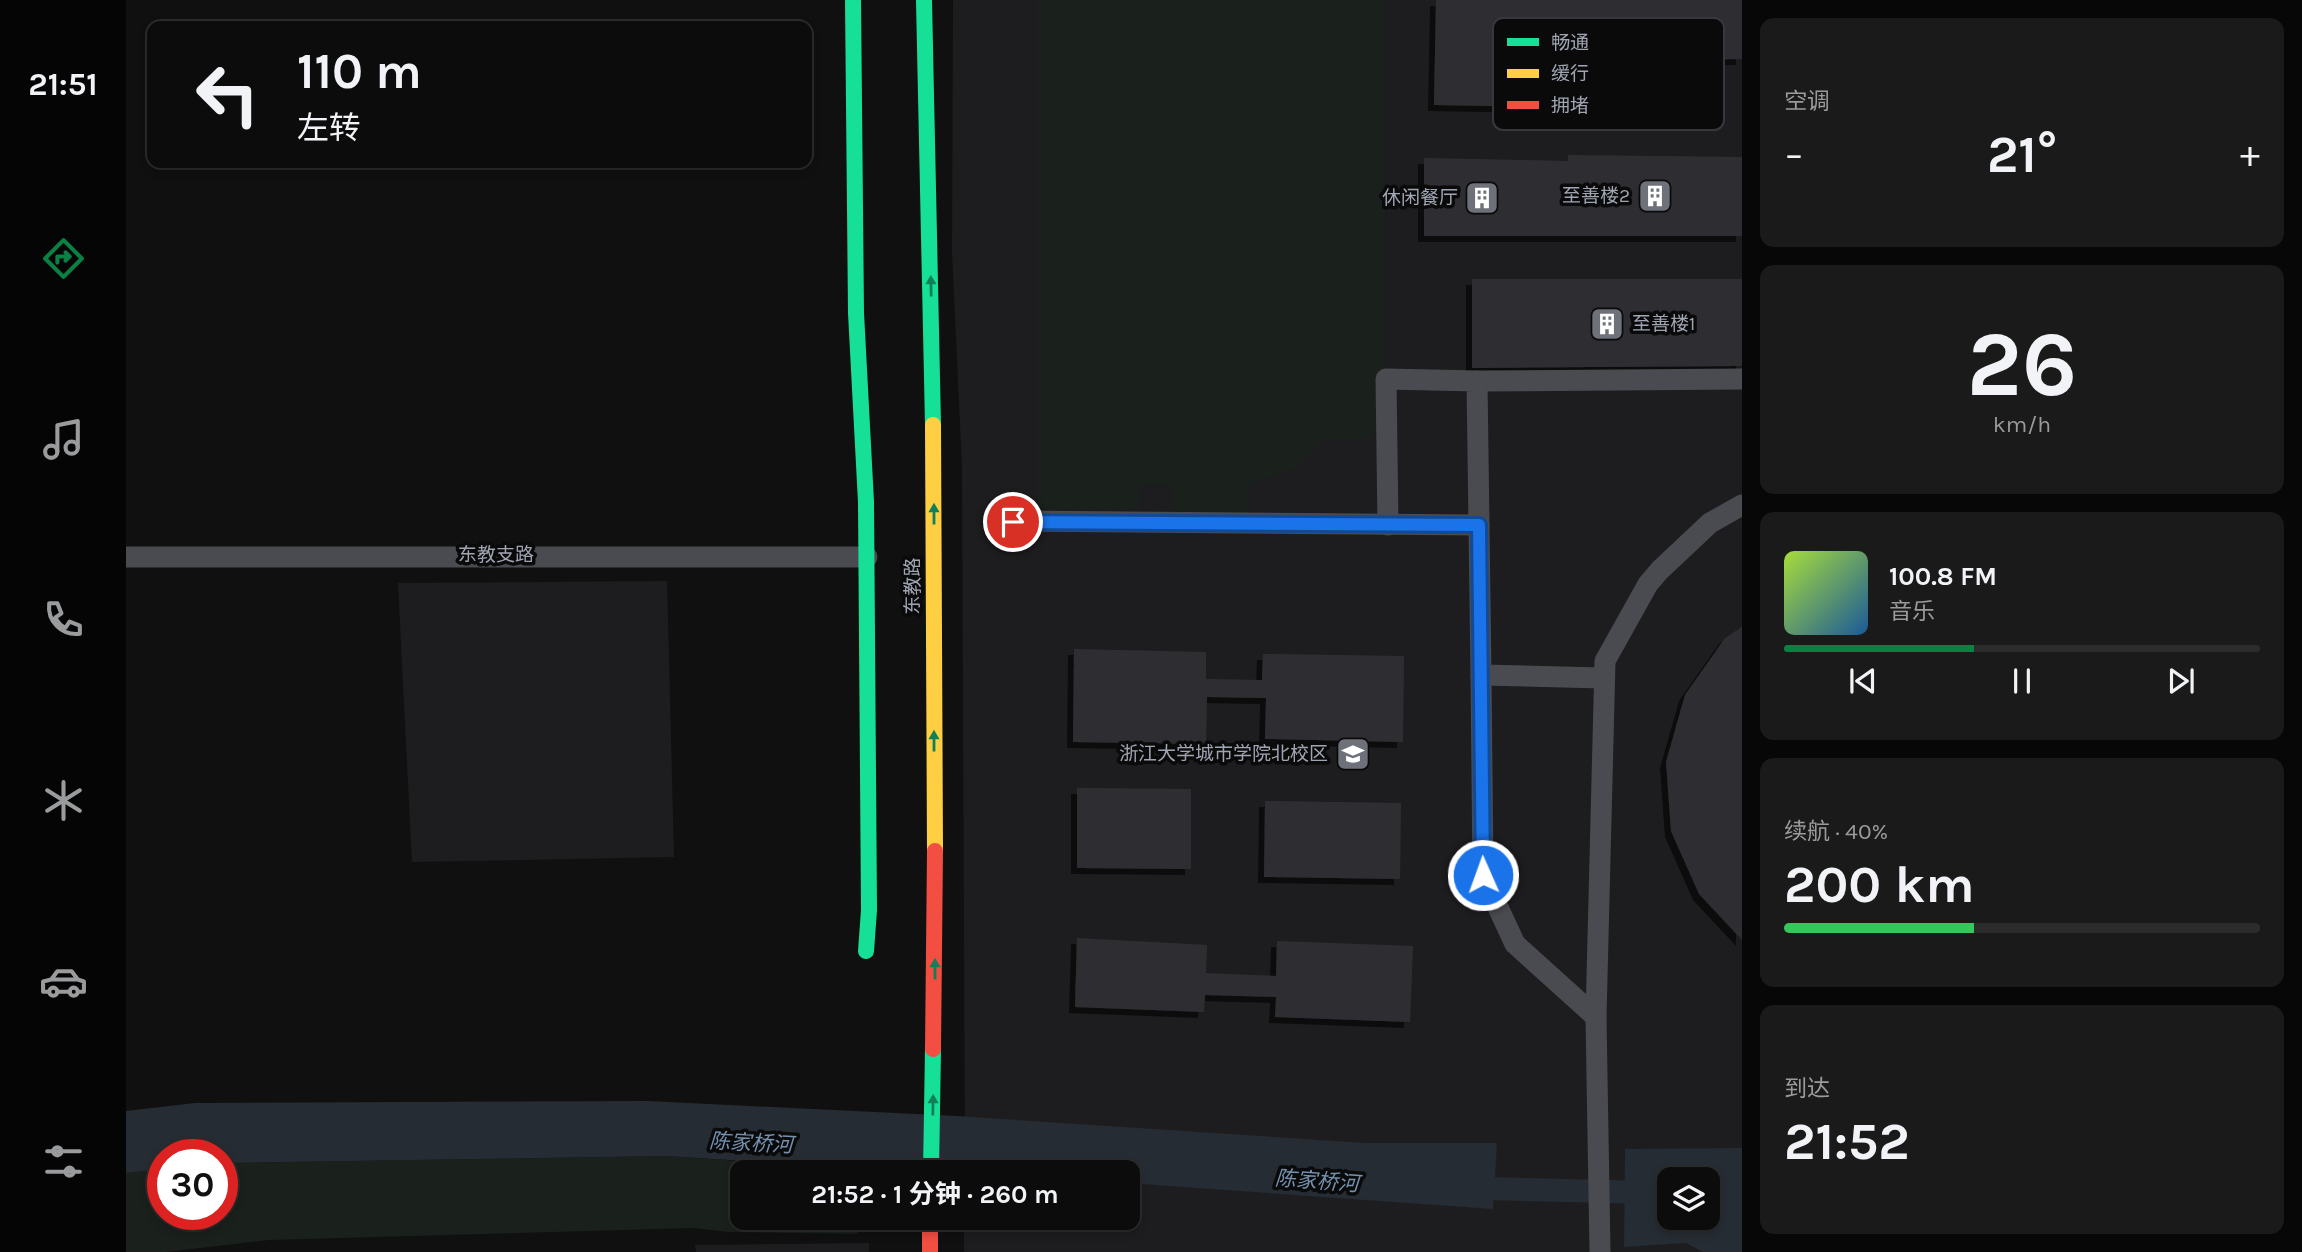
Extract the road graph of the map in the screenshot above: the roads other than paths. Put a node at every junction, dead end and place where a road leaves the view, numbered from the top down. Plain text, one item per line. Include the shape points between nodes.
1 (853, 0) edge
2 (910, 0) edge
3 (924, 0) edge
4 (912, 250) dead end
5 (1742, 379) edge
6 (1477, 381) junction
7 (1742, 505) edge
8 (1013, 522) dead end
9 (1388, 525) junction
10 (1479, 525) junction
11 (126, 557) edge
12 (867, 557) junction
13 (1481, 675) junction
14 (1602, 678) junction
15 (918, 860) dead end
16 (866, 951) dead end
17 (1597, 1017) junction
18 (927, 1039) junction
19 (918, 1160) edge
20 (932, 1160) edge
21 (918, 1230) edge
22 (927, 1230) edge
23 (922, 1251) edge
24 (1600, 1252) edge

1 - 12 street via 856,313
2 - 4 street
18 -> 3 street, 东教路 via 934,394
5 - 6 street
6 - 9 street via 1386,379
6 - 10 street
7 - 14 street via 1710,523 1648,584 1605,661
8 - 9 street
9 - 10 street
10 - 13 street
11 - 12 street, 东教支路
12 - 16 street
13 - 14 street
13 - 17 street via 1483,875 1515,944
14 - 17 street
15 - 18 street, 东教路
17 - 24 street
18 - 19 street, 东教路
20 -> 18 street, 东教路
21 - 23 street
22 - 23 street

